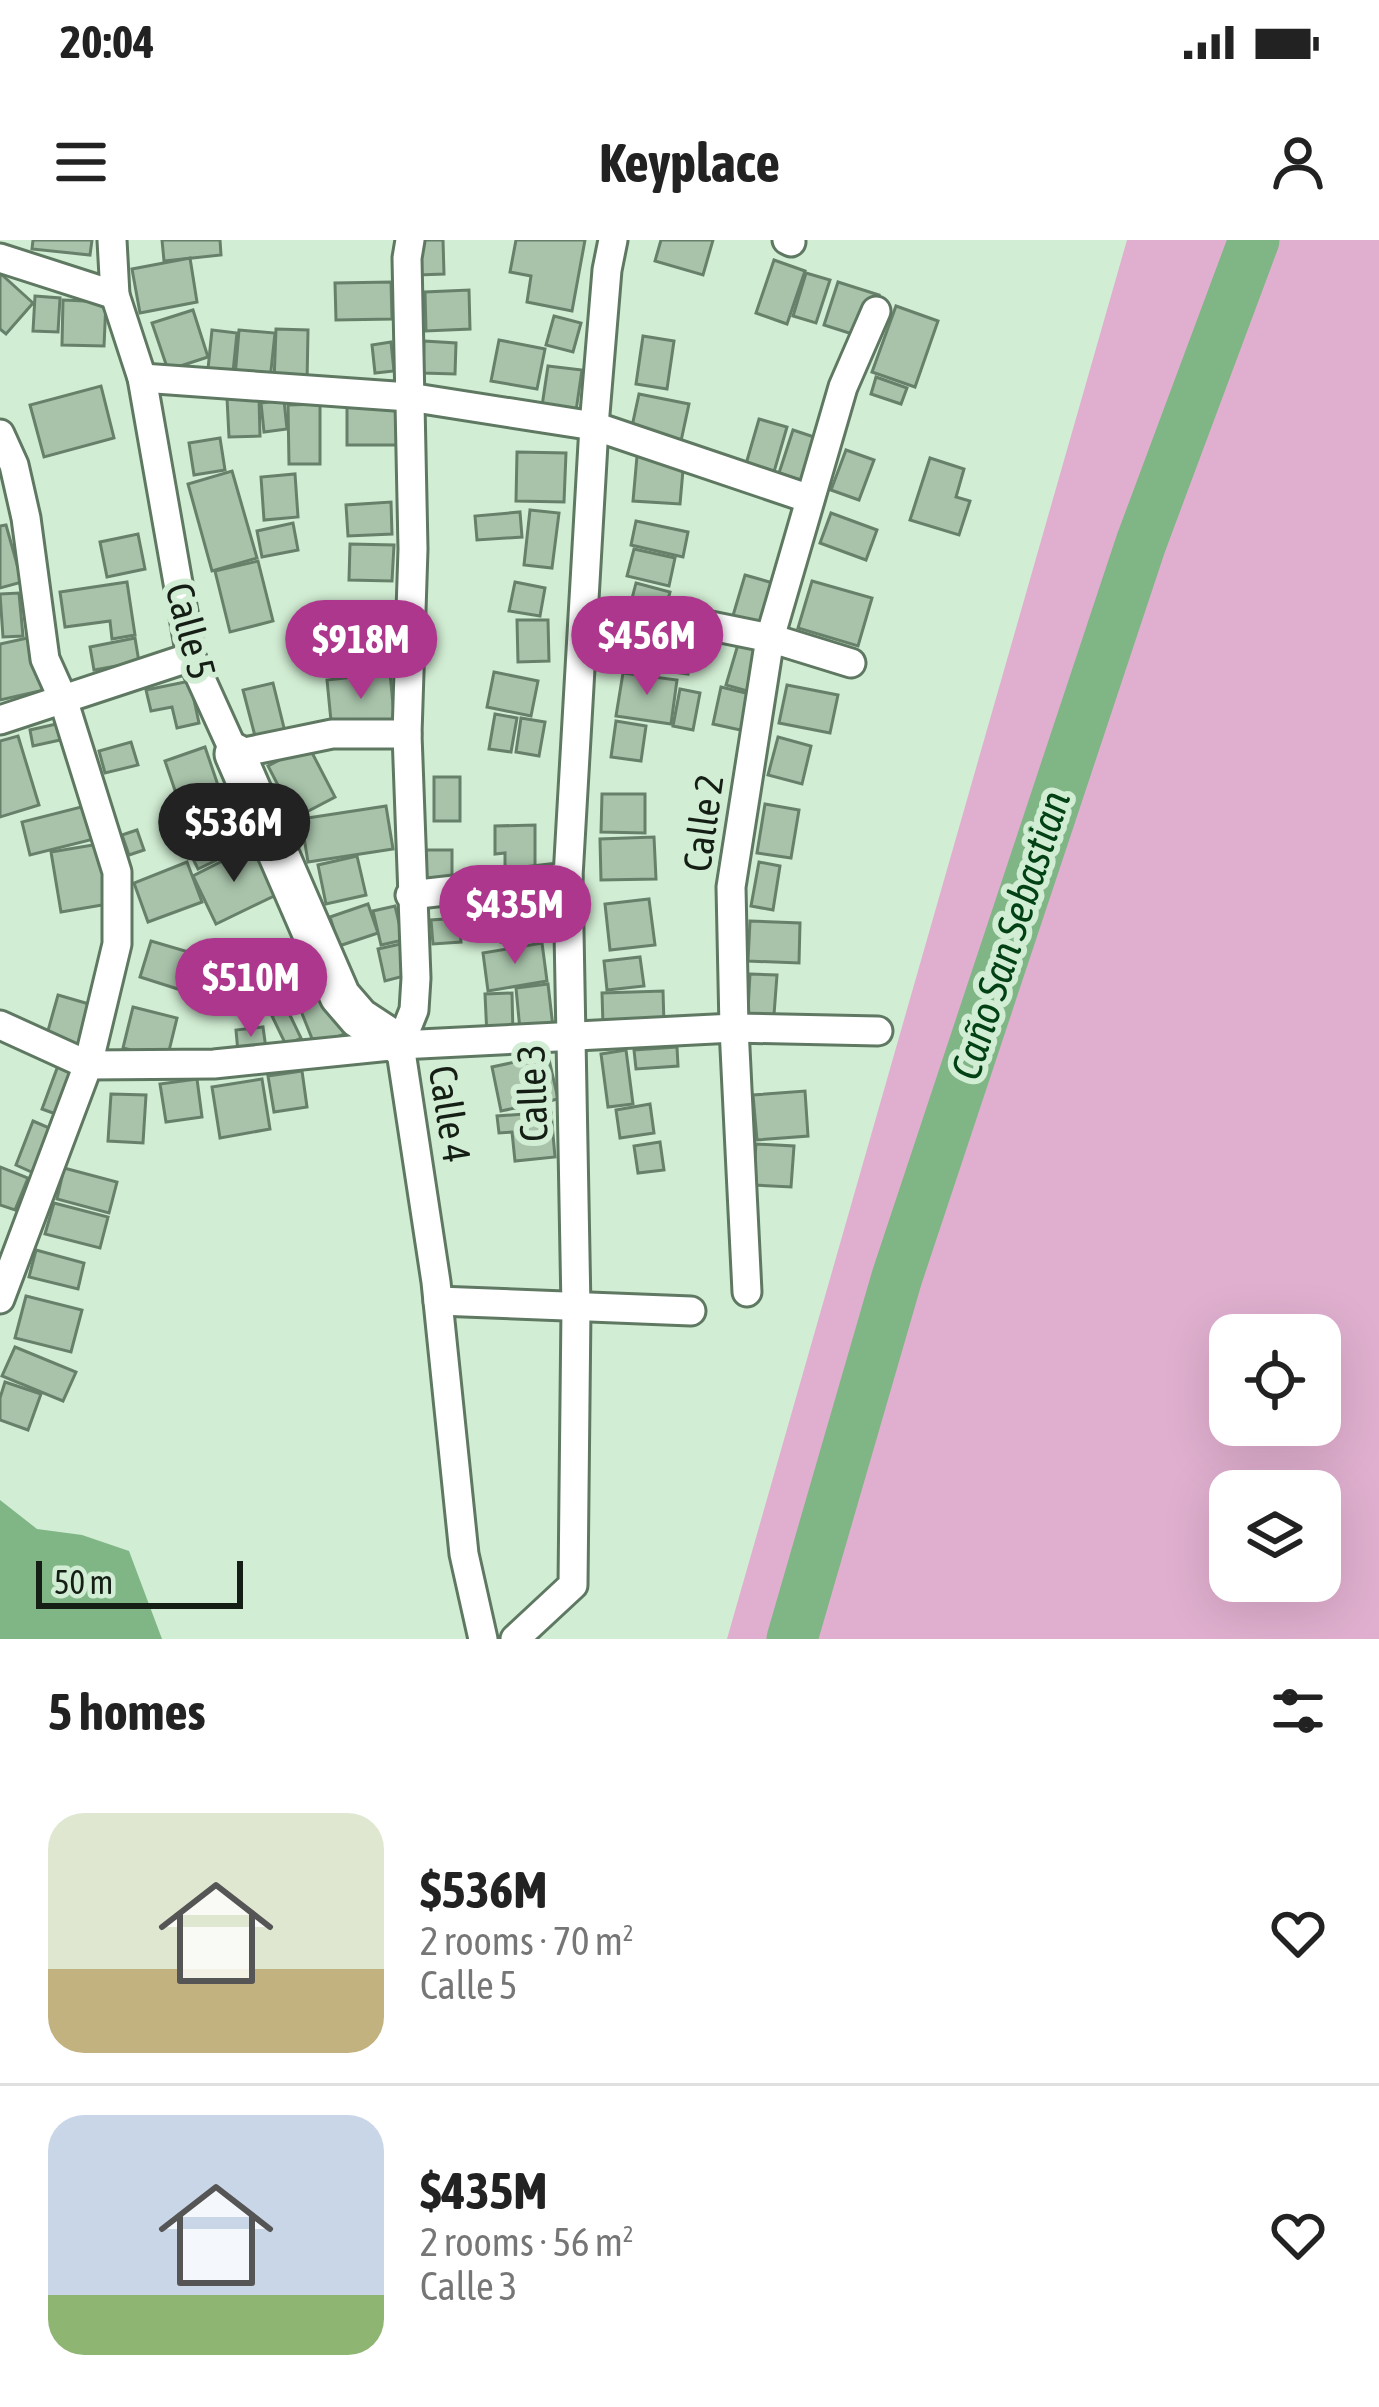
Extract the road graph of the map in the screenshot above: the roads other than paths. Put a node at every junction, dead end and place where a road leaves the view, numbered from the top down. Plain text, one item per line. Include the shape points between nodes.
1 (112, 240) edge
2 (410, 240) edge
3 (613, 240) edge
4 (0, 258) edge
5 (115, 295) junction
6 (875, 311) dead end
7 (142, 378) junction
8 (410, 397) junction
9 (594, 426) junction
10 (0, 434) edge
11 (811, 499) junction
12 (13, 521) edge
13 (652, 614) dead end
14 (770, 638) junction
15 (190, 657) junction
16 (851, 663) dead end
17 (63, 698) junction
18 (0, 719) edge
19 (406, 734) junction
20 (235, 754) junction
21 (568, 877) junction
22 (410, 895) junction
23 (0, 1025) edge
24 (734, 1028) junction
25 (878, 1031) dead end
26 (568, 1036) junction
27 (400, 1045) junction
28 (88, 1065) junction
29 (747, 1292) dead end
30 (0, 1299) edge
31 (438, 1301) junction
32 (576, 1308) junction
33 (691, 1311) dead end
34 (483, 1639) edge
35 (515, 1639) edge

1 - 5 street, Calle 5
2 - 8 street, Calle 4
3 - 9 street, Calle 3
4 - 5 street
5 - 7 street, Calle 5
6 - 11 street, Calle 2
7 - 8 street
7 - 15 street, Calle 5
8 - 9 street
8 - 19 street, Calle 4
9 - 11 street
9 - 21 street, Calle 3
10 - 12 street via 14,466
11 - 14 street, Calle 2
12 - 17 street via 45,659
13 - 14 street
14 - 16 street
14 - 24 street, Calle 2 via 731,887
15 - 17 street
15 - 20 street, Calle 5
17 - 18 street
17 - 28 street via 117,872 117,944
19 - 20 street via 332,734
19 - 22 street, Calle 4
20 - 27 street, Calle 5 via 340,996
21 - 22 street
21 - 26 street, Calle 3
22 - 27 street, Calle 4 via 414,1010
23 - 28 street
24 - 25 street
24 - 26 street
24 - 29 street, Calle 2
26 - 27 street
26 - 32 street, Calle 3
27 - 28 street via 214,1064
27 - 31 street, Calle 4
28 - 30 street
31 - 32 street
31 - 34 street, Calle 4 via 464,1554
32 - 33 street
32 - 35 street, Calle 3 via 573,1586

